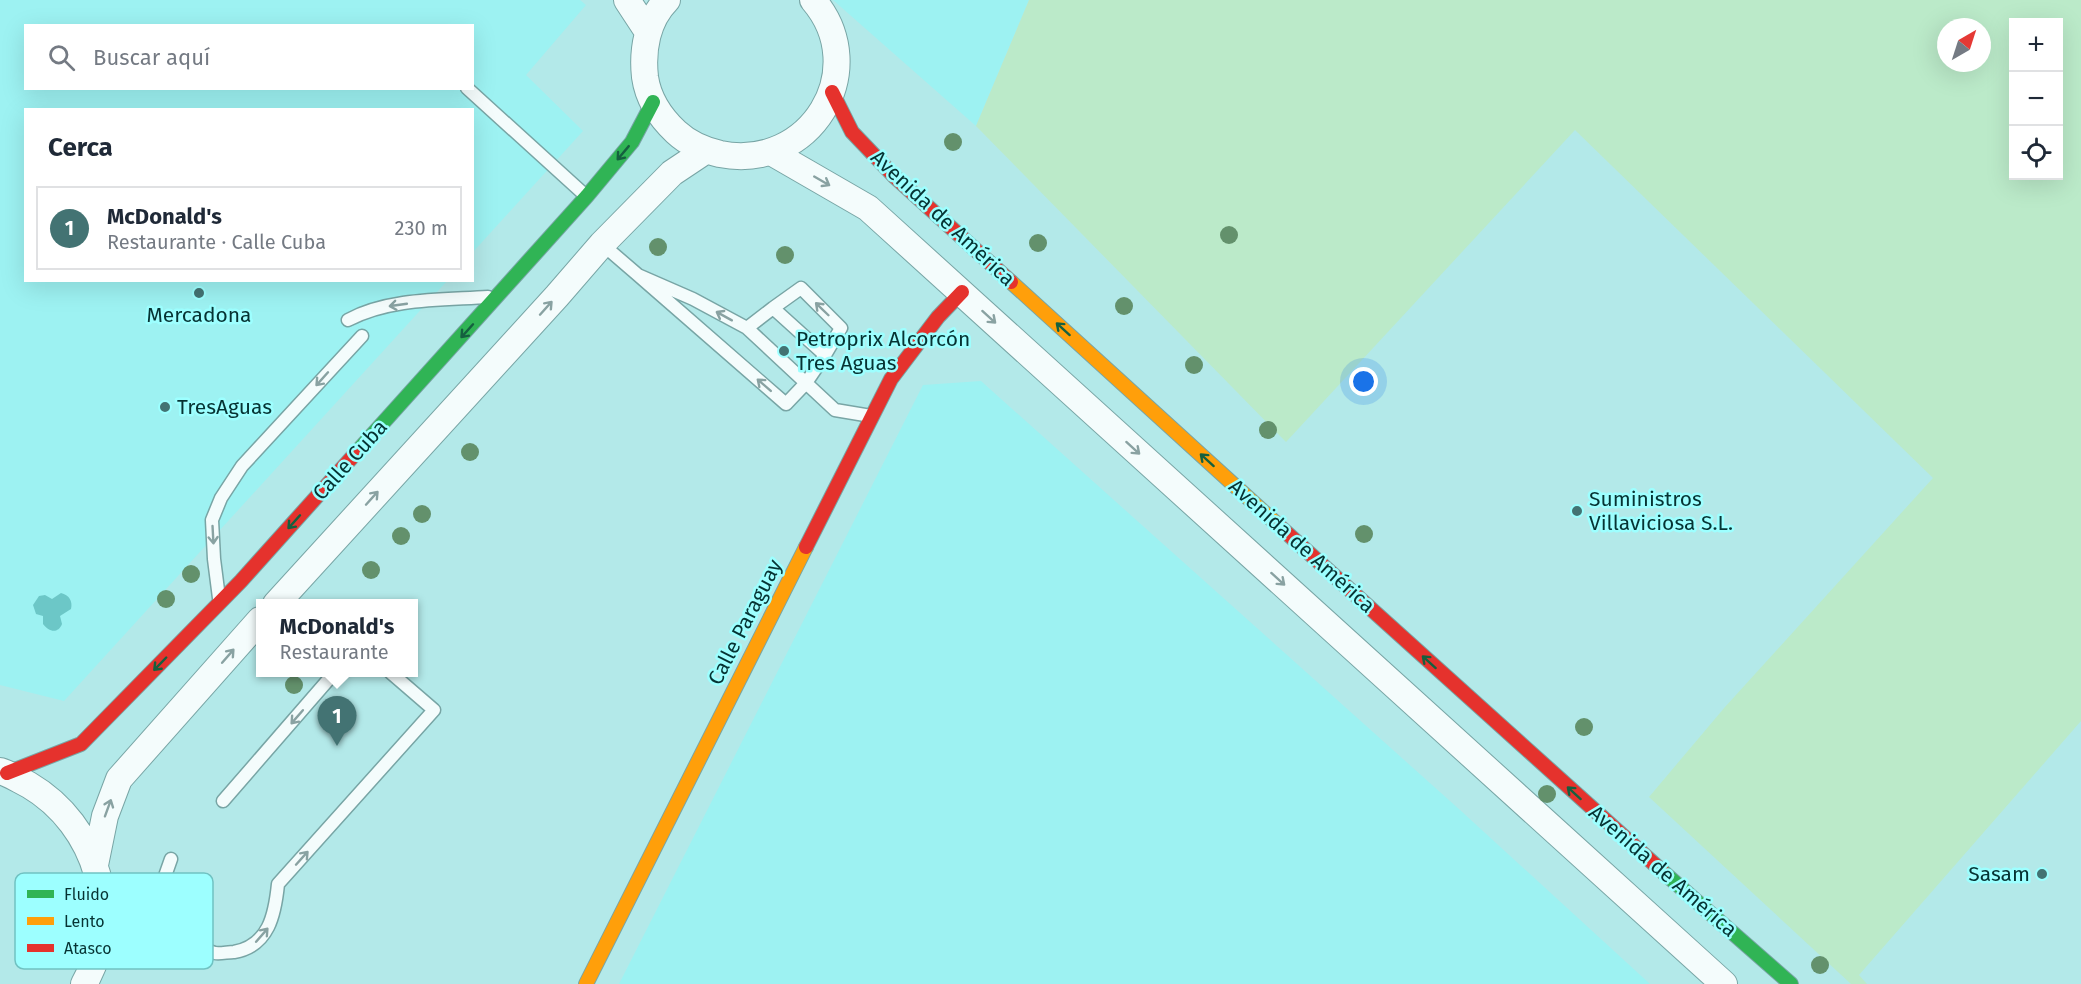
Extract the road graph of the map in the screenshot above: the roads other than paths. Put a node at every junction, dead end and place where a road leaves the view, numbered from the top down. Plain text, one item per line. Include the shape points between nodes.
1 (627, 0) edge
2 (667, 0) edge
3 (813, 0) edge
4 (648, 32) junction
5 (469, 90) edge
6 (832, 92) junction
7 (653, 102) junction
8 (705, 151) junction
9 (771, 152) junction
10 (587, 196) junction
11 (602, 244) junction
12 (638, 275) junction
13 (962, 292) junction
14 (498, 297) junction
15 (773, 309) junction
16 (348, 320) dead end
17 (747, 328) junction
18 (362, 336) dead end
19 (825, 355) junction
20 (806, 383) junction
21 (873, 416) junction
22 (280, 599) edge
23 (220, 603) junction
24 (256, 626) edge
25 (331, 677) edge
26 (396, 677) edge
27 (4, 772) edge
28 (224, 801) dead end
29 (171, 859) dead end
30 (95, 865) junction
31 (97, 873) edge
32 (166, 873) edge
33 (213, 953) edge
34 (586, 984) edge
35 (1724, 984) edge
36 (1791, 984) edge

1 - 4 street
2 - 4 street
3 - 6 street via 833,36 836,64
4 - 7 street via 644,56
5 - 10 lane
6 - 9 street via 818,118 797,139
36 -> 6 street, Avenida de América via 1576,795 894,176 852,132
7 - 8 street via 666,123
7 -> 10 street, Calle Cuba via 632,142
8 - 9 street via 738,157
8 - 11 street, Calle Cuba via 672,172
9 -> 13 street, Avenida de América via 868,208
10 - 14 street, Calle Cuba
11 - 12 lane
22 -> 11 street, Calle Cuba
17 -> 12 lane
20 -> 12 lane via 786,404
13 - 21 street, Calle Paraguay via 891,378
13 -> 35 street, Avenida de América
14 -> 16 lane via 397,304 365,311
14 -> 23 street, Calle Cuba
15 - 17 lane
15 - 19 lane
19 -> 15 lane via 841,328 801,288
17 - 20 lane
18 -> 23 lane via 242,466 222,498 212,520
19 - 20 lane
20 - 21 lane via 835,410
21 - 34 street, Calle Paraguay
23 -> 27 street, Calle Cuba via 81,744
30 -> 24 street via 118,779
25 -> 28 lane
33 -> 26 lane via 237,951 264,936 276,908 278,884 434,710
27 - 30 street via 45,795 76,826
29 -> 32 lane
30 - 31 street

